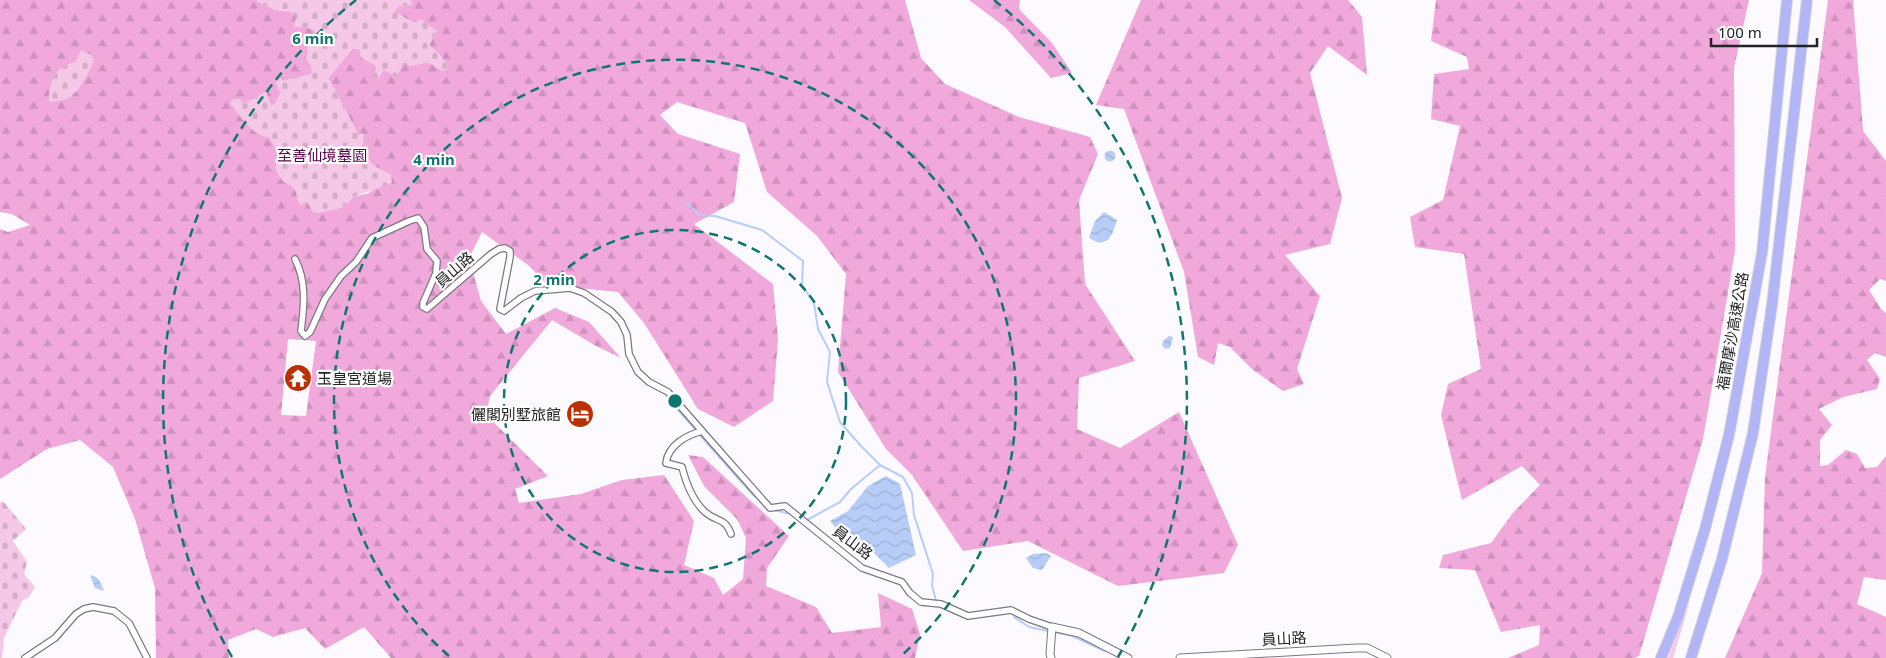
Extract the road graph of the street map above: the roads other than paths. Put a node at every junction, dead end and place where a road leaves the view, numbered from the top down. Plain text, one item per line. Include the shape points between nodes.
1 (1787, 0) edge
2 (1807, 0) edge
3 (295, 259) dead end
4 (702, 431) junction
5 (731, 534) dead end
6 (1052, 631) junction
7 (24, 658) edge
8 (147, 658) edge
9 (1051, 658) edge
10 (1128, 658) edge
11 (1180, 658) edge
12 (1387, 658) edge
13 (1661, 658) edge
14 (1692, 658) edge

1 - 13 highway, 福爾摩沙高速公路 via 1762,253 1729,435 1706,529 1678,617
2 - 14 highway via 1772,305 1753,433 1722,559
3 - 4 street, 員山路 via 305,300 301,331 306,336 325,299 372,238 409,220 418,218 424,227 427,249 437,261 436,273 423,303 427,309 491,254 504,248 510,251 510,257 500,309 504,311 535,291 570,288 584,293 621,322 629,354 638,372 668,392
4 - 5 street via 690,434 672,448 666,462 682,467 693,496 706,513 722,519
4 - 6 street, 員山路 via 770,508 785,506 862,568 902,582 920,602 941,604 968,616 1011,610
6 - 9 street
6 - 10 street, 員山路 via 1079,633
7 - 8 street via 55,638 84,608 93,607 114,611 129,623
11 - 12 street, 員山路 via 1366,648

